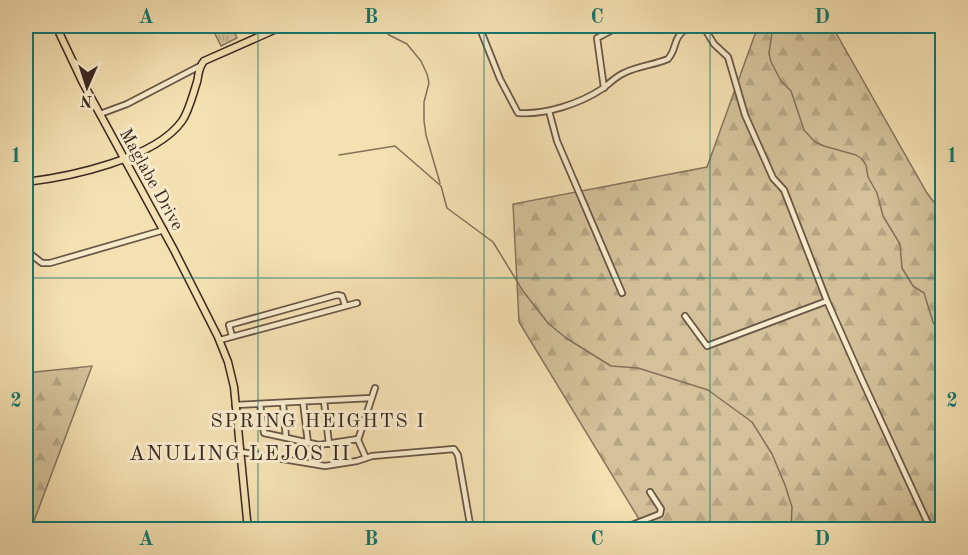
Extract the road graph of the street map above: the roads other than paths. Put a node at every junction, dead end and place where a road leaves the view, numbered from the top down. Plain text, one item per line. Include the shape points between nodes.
1 (56, 26) edge
2 (284, 26) edge
3 (364, 26) edge
4 (378, 26) edge
5 (479, 26) edge
6 (620, 26) edge
7 (690, 26) edge
8 (703, 26) edge
9 (200, 66) junction
10 (604, 88) junction
11 (549, 111) junction
12 (100, 114) junction
13 (123, 159) junction
14 (26, 182) edge
15 (164, 230) junction
16 (26, 252) edge
17 (622, 292) dead end
18 (828, 301) junction
19 (357, 303) dead end
20 (345, 305) junction
21 (286, 309) junction
22 (684, 315) dead end
23 (289, 320) junction
24 (232, 336) junction
25 (220, 340) junction
26 (375, 388) dead end
27 (371, 398) junction
28 (324, 400) junction
29 (303, 402) junction
30 (283, 403) junction
31 (260, 404) junction
32 (235, 405) junction
33 (286, 438) junction
34 (358, 439) junction
35 (308, 443) junction
36 (329, 444) junction
37 (241, 452) junction
38 (366, 458) junction
39 (651, 492) dead end
40 (248, 530) edge
41 (471, 530) edge
42 (619, 530) edge
43 (931, 530) edge

1 - 12 main road, Maglabe Drive
2 - 9 main road via 216,54
3 - 4 street via 372,30
5 - 11 street via 518,113
6 - 10 street via 597,38
7 - 10 street via 677,37 668,59 622,74
8 - 18 street via 728,57 745,115 773,178 787,196
9 - 12 street via 128,104
9 - 13 main road via 182,121 151,148
10 - 11 street
11 - 17 street via 557,141
12 - 13 main road, Maglabe Drive
13 - 14 main road
13 - 15 main road, Maglabe Drive
15 - 16 street via 50,263 42,263
15 - 25 main road, Maglabe Drive
18 - 22 street via 707,346
18 - 43 street
19 - 20 street
20 - 21 street via 342,296 337,295
20 - 23 street
21 - 23 street
21 - 24 street via 230,325
23 - 24 street
24 - 25 street
25 - 32 main road, Maglabe Drive via 232,374
26 - 27 street
27 - 28 street
27 - 34 street
28 - 29 street
28 - 36 street
29 - 30 street
29 - 35 street
30 - 31 street
30 - 33 street
31 - 32 street
31 - 33 street via 264,434
32 - 37 main road, Maglabe Drive
33 - 35 street
34 - 36 street
34 - 38 street
35 - 36 street
37 - 38 street via 325,466
37 - 40 main road, Maglabe Drive
38 - 41 street via 454,449
39 - 42 street via 661,508 660,514

